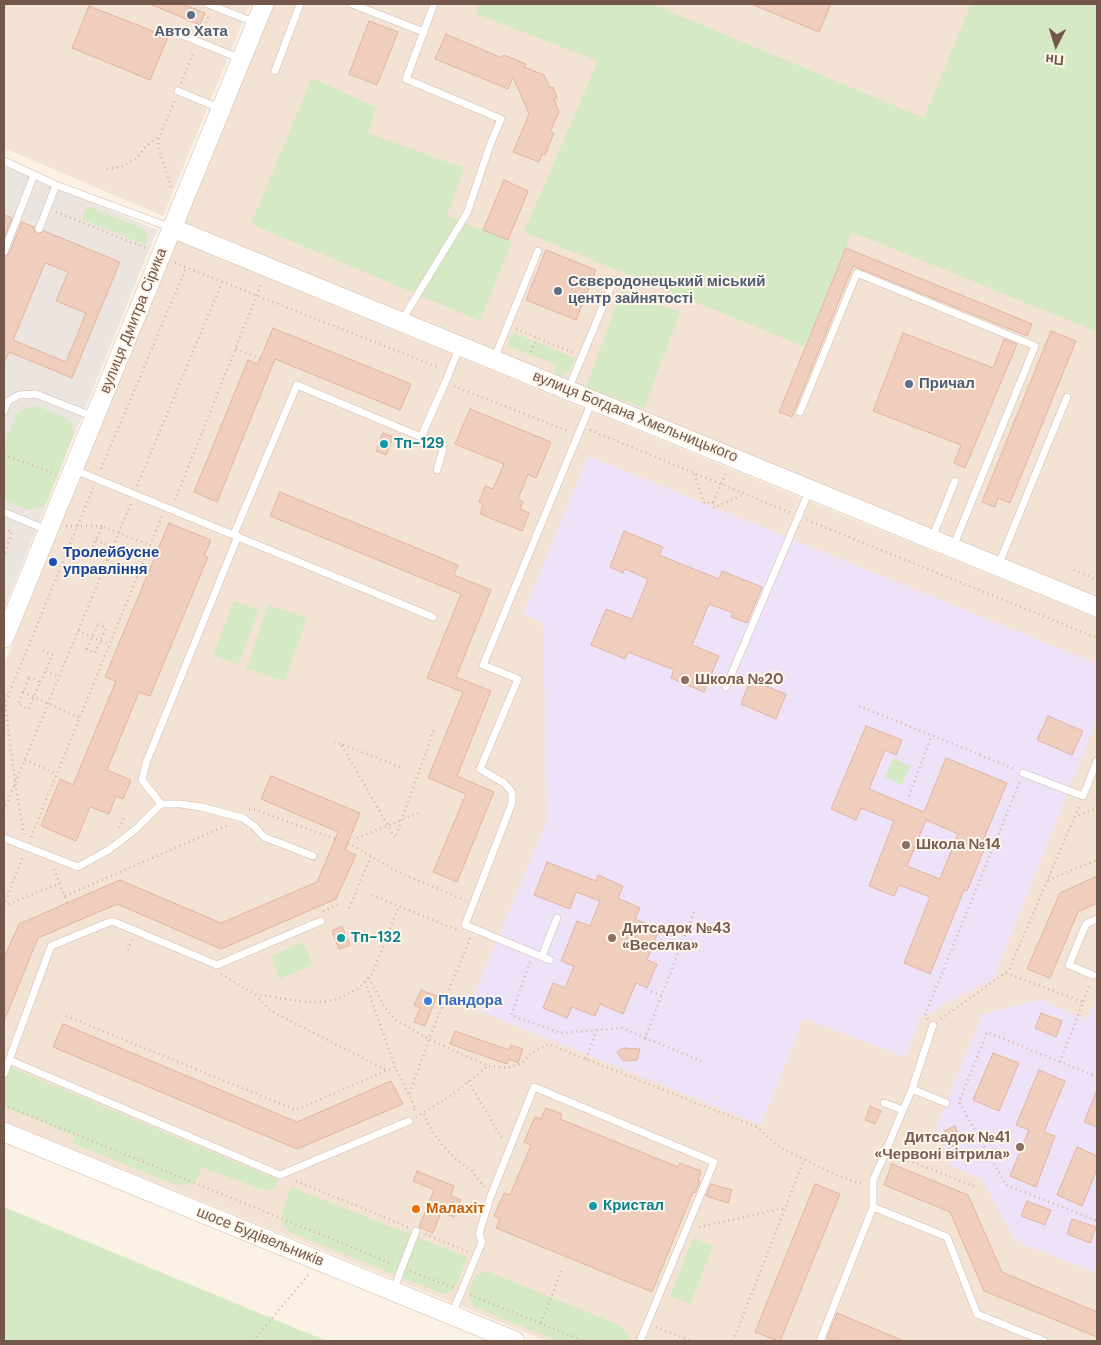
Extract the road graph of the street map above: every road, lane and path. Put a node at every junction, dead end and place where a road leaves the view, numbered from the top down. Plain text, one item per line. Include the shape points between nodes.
1 (264, 4) edge
2 (300, 4) edge
3 (352, 4) edge
4 (434, 4) edge
5 (211, 5) edge
6 (256, 23) junction
7 (424, 32) junction
8 (182, 35) dead end
9 (198, 42) junction
10 (241, 59) junction
11 (275, 71) dead end
12 (178, 91) junction
13 (221, 109) junction
14 (160, 135) junction
15 (4, 160) edge
16 (107, 169) dead end
17 (34, 174) junction
18 (56, 185) junction
19 (181, 206) junction
20 (47, 208) junction
21 (172, 228) junction
22 (39, 229) dead end
23 (538, 251) dead end
24 (4, 252) edge
25 (161, 256) junction
26 (268, 267) junction
27 (222, 282) junction
28 (613, 282) dead end
29 (256, 296) junction
30 (401, 322) junction
31 (507, 326) junction
32 (537, 338) junction
33 (460, 346) junction
34 (235, 348) junction
35 (531, 352) dead end
36 (582, 356) junction
37 (262, 359) dead end
38 (494, 359) junction
39 (450, 371) junction
40 (446, 383) junction
41 (568, 390) junction
42 (1067, 396) dead end
43 (593, 400) junction
44 (4, 411) edge
45 (800, 412) dead end
46 (94, 417) junction
47 (582, 427) junction
48 (579, 436) junction
49 (421, 437) junction
50 (4, 454) edge
51 (437, 470) dead end
52 (727, 470) dead end
53 (694, 473) junction
54 (71, 474) junction
55 (955, 481) dead end
56 (720, 484) junction
57 (810, 489) junction
58 (134, 494) junction
59 (744, 494) junction
60 (712, 502) junction
61 (169, 508) junction
62 (4, 512) edge
63 (798, 516) junction
64 (102, 526) junction
65 (4, 528) edge
66 (49, 528) junction
67 (118, 532) junction
68 (236, 535) junction
69 (931, 539) junction
70 (96, 540) junction
71 (150, 545) junction
72 (69, 546) dead end
73 (112, 547) junction
74 (952, 547) junction
75 (90, 553) junction
76 (4, 555) edge
77 (107, 560) junction
78 (998, 566) junction
79 (1074, 570) dead end
80 (1097, 580) edge
81 (1097, 607) edge
82 (433, 618) dead end
83 (78, 631) junction
84 (92, 637) junction
85 (4, 638) edge
86 (1097, 638) edge
87 (101, 640) junction
88 (110, 644) junction
89 (41, 650) dead end
90 (46, 670) junction
91 (59, 677) junction
92 (40, 682) junction
93 (726, 687) dead end
94 (23, 692) junction
95 (4, 695) edge
96 (34, 698) junction
97 (48, 704) junction
98 (859, 706) dead end
99 (80, 718) junction
100 (434, 730) dead end
101 (932, 735) junction
102 (334, 742) dead end
103 (341, 744) junction
104 (24, 760) junction
105 (1097, 761) edge
106 (400, 767) dead end
107 (1023, 773) junction
108 (57, 774) junction
109 (15, 782) junction
110 (909, 796) dead end
111 (1083, 796) junction
112 (160, 804) junction
113 (1097, 808) edge
114 (4, 810) edge
115 (421, 812) dead end
116 (126, 816) dead end
117 (1074, 817) junction
118 (242, 818) junction
119 (400, 821) junction
120 (388, 826) junction
121 (116, 834) dead end
122 (18, 835) dead end
123 (4, 838) edge
124 (25, 838) junction
125 (357, 838) dead end
126 (348, 843) dead end
127 (26, 847) junction
128 (313, 856) dead end
129 (370, 856) junction
130 (1097, 860) edge
131 (53, 865) dead end
132 (1047, 880) junction
133 (60, 883) junction
134 (372, 895) dead end
135 (64, 896) junction
136 (67, 903) dead end
137 (474, 903) junction
138 (338, 905) dead end
139 (4, 906) edge
140 (399, 906) junction
141 (349, 908) dead end
142 (321, 912) dead end
143 (694, 912) dead end
144 (556, 918) dead end
145 (1097, 919) edge
146 (321, 922) dead end
147 (462, 932) dead end
148 (471, 936) dead end
149 (533, 952) junction
150 (542, 956) junction
151 (550, 960) dead end
152 (1006, 972) junction
153 (221, 974) dead end
154 (1093, 975) joint
155 (369, 978) junction
156 (365, 982) junction
157 (651, 992) dead end
158 (254, 994) junction
159 (661, 996) junction
160 (1083, 1002) junction
161 (66, 1016) dead end
162 (932, 1025) junction
163 (597, 1030) junction
164 (645, 1038) junction
165 (429, 1039) junction
166 (586, 1059) junction
167 (9, 1060) junction
168 (704, 1062) dead end
169 (1060, 1062) junction
170 (488, 1066) junction
171 (395, 1067) junction
172 (387, 1070) junction
173 (4, 1074) edge
174 (1097, 1077) edge
175 (468, 1081) junction
176 (912, 1089) junction
177 (408, 1094) junction
178 (884, 1103) dead end
179 (946, 1103) dead end
180 (4, 1104) edge
181 (903, 1110) junction
182 (424, 1114) junction
183 (408, 1117) junction
184 (4, 1132) edge
185 (509, 1150) junction
186 (886, 1151) junction
187 (804, 1160) junction
188 (296, 1182) dead end
189 (873, 1182) junction
190 (974, 1186) dead end
191 (490, 1198) junction
192 (873, 1207) junction
193 (785, 1208) junction
194 (1097, 1214) edge
195 (686, 1230) junction
196 (416, 1231) junction
197 (477, 1255) junction
198 (320, 1261) junction
199 (402, 1267) junction
200 (563, 1267) dead end
201 (393, 1291) junction
202 (462, 1292) junction
203 (452, 1315) junction
204 (541, 1323) junction
205 (648, 1324) junction
206 (253, 1341) edge
207 (515, 1341) edge
208 (584, 1341) edge
209 (640, 1341) edge
210 (692, 1341) edge
211 (733, 1341) edge
212 (820, 1341) edge
213 (1044, 1341) edge

1 - 6 street, вулиця Дмитра Сірика
2 - 11 lane
3 - 7 lane
4 - 7 lane
5 - 6 lane
5 - 9 path
6 - 10 street, вулиця Дмитра Сірика
7 - 30 lane via 406,79 501,119 467,213
8 - 9 lane
9 - 10 lane
9 - 12 path
10 - 13 street, вулиця Дмитра Сірика
12 - 13 lane
12 - 14 path
13 - 19 street, вулиця Дмитра Сірика
14 - 16 path via 137,158 123,166
14 - 19 path via 160,155
15 - 17 lane
17 - 18 lane
17 - 24 lane
18 - 20 lane
18 - 21 lane
19 - 21 street, вулиця Дмитра Сірика
20 - 22 lane
20 - 25 path
21 - 25 street, вулиця Дмитра Сірика
21 - 26 street, вулиця Богдана Хмельницького
23 - 31 lane
25 - 27 path
25 - 46 street, вулиця Дмитра Сірика
26 - 29 path
26 - 30 street, вулиця Богдана Хмельницького
27 - 29 path
27 - 58 path
28 - 36 lane
29 - 34 path
29 - 39 path
30 - 33 street, вулиця Богдана Хмельницького
31 - 32 path
31 - 38 lane
32 - 35 path
32 - 36 path
33 - 38 street, вулиця Богдана Хмельницького
33 - 39 lane
34 - 37 path
34 - 61 path
36 - 41 lane
38 - 41 street, вулиця Богдана Хмельницького
39 - 40 lane
40 - 48 path
40 - 49 lane
41 - 43 street, вулиця Богдана Хмельницького
42 - 78 lane
43 - 47 lane
43 - 57 street, вулиця Богдана Хмельницького
44 - 46 lane via 8,401 19,395 36,394
45 - 74 lane via 857,273 1035,346
46 - 54 street, вулиця Дмитра Сірика
47 - 48 lane
47 - 53 path
48 - 137 lane via 483,665 518,679 480,770 504,783 512,792 512,803
49 - 51 lane via 435,442 443,450
49 - 68 lane via 296,385
50 - 54 path
52 - 56 path
53 - 56 path
53 - 60 path via 705,504
54 - 58 lane
54 - 66 street, вулиця Дмитра Сірика
55 - 69 lane
56 - 59 path
56 - 60 path
57 - 63 lane
57 - 69 street, вулиця Богдана Хмельницького
58 - 61 lane
58 - 67 path
59 - 60 path via 714,508
59 - 63 path
61 - 68 lane
61 - 71 path
62 - 66 lane
63 - 86 path
63 - 93 lane
64 - 66 path
64 - 67 path
64 - 70 path
65 - 76 path via 12,532
66 - 85 street, вулиця Дмитра Сірика
67 - 71 path
67 - 73 path
68 - 82 lane
68 - 112 lane via 146,763 142,780
69 - 74 street, вулиця Богдана Хмельницького
70 - 73 path
70 - 75 path
71 - 88 path
72 - 75 path
73 - 77 path
74 - 78 street, вулиця Богдана Хмельницького
75 - 77 path
77 - 83 path
78 - 81 street, вулиця Богдана Хмельницького
79 - 80 path
83 - 84 path
83 - 91 path
84 - 87 path
84 - 87 path via 98,624 106,628
84 - 87 path via 87,649 95,653
87 - 88 path
88 - 99 path
89 - 90 path via 53,655
90 - 91 path
90 - 92 path
91 - 97 path
92 - 94 path via 29,678
92 - 96 path
94 - 96 path
94 - 96 path via 18,704 29,709
95 - 109 path
96 - 97 path
97 - 99 path
97 - 104 path
98 - 101 path
99 - 108 path
100 - 119 path
101 - 107 path
101 - 110 path
102 - 103 path
103 - 106 path
103 - 120 path
104 - 108 path
104 - 109 path
105 - 111 lane
107 - 111 lane
107 - 162 path via 925,1014
108 - 124 path via 30,840
109 - 114 path
109 - 124 path
111 - 117 path
112 - 118 lane via 201,806
112 - 127 lane via 136,829 110,849 78,867
113 - 117 path
115 - 119 path
116 - 121 path
117 - 132 path
118 - 128 lane via 264,837
118 - 135 path
119 - 120 path
119 - 120 path via 395,838
120 - 125 path
122 - 124 path
123 - 127 lane
126 - 129 path
127 - 139 path
129 - 137 path via 402,874
129 - 141 path
130 - 132 path
131 - 133 path
132 - 152 path via 1010,970
133 - 135 path
133 - 139 path
134 - 140 path
135 - 136 path
137 - 149 lane via 465,925
138 - 142 path
140 - 147 path
140 - 155 path
143 - 159 path
144 - 150 lane
145 - 154 lane via 1086,924 1069,965
146 - 167 lane via 217,965 112,921 51,946
148 - 165 path
149 - 150 lane
149 - 163 path via 511,1015 560,1033
150 - 151 lane
152 - 160 path
152 - 162 path
153 - 158 path
154 - 160 path
155 - 156 path
155 - 165 path via 385,1008 396,1020
156 - 158 path via 344,997 322,1002
156 - 171 path
157 - 159 path
158 - 172 path via 271,1011
159 - 164 path
160 - 169 path
161 - 172 path via 296,1110
162 - 176 lane
163 - 164 path via 622,1028
163 - 166 path
164 - 168 path
165 - 170 path
165 - 177 path
166 - 170 path via 548,1044 530,1054 521,1064 506,1068
166 - 187 path via 757,1127 779,1147
167 - 173 lane
167 - 183 lane via 280,1175
169 - 174 path
169 - 194 path via 987,1032 960,1102 1006,1186 1095,1220
170 - 175 path
171 - 172 path
171 - 177 path
175 - 182 path
175 - 185 path
176 - 179 lane
176 - 181 lane
177 - 183 path via 416,1109
178 - 181 lane
180 - 199 path
181 - 186 lane
182 - 183 path
182 - 191 path via 433,1133 482,1182
184 - 198 street, шосе Будівельників
185 - 191 lane
185 - 195 lane via 534,1087 714,1162
186 - 189 lane
186 - 190 path
187 - 189 path via 859,1183
187 - 193 path
188 - 196 path
189 - 192 lane
191 - 197 lane via 479,1234 482,1242
192 - 212 lane
192 - 213 lane via 947,1237 977,1314
193 - 195 path
193 - 211 path
195 - 205 lane
196 - 197 path
196 - 199 lane
197 - 202 lane
198 - 201 street, шосе Будівельників
198 - 206 path
199 - 201 lane
199 - 202 path
200 - 204 path
201 - 203 street, шосе Будівельників
202 - 203 lane
202 - 204 path
203 - 207 street, шосе Будівельників
204 - 208 path
205 - 209 lane
205 - 210 path

